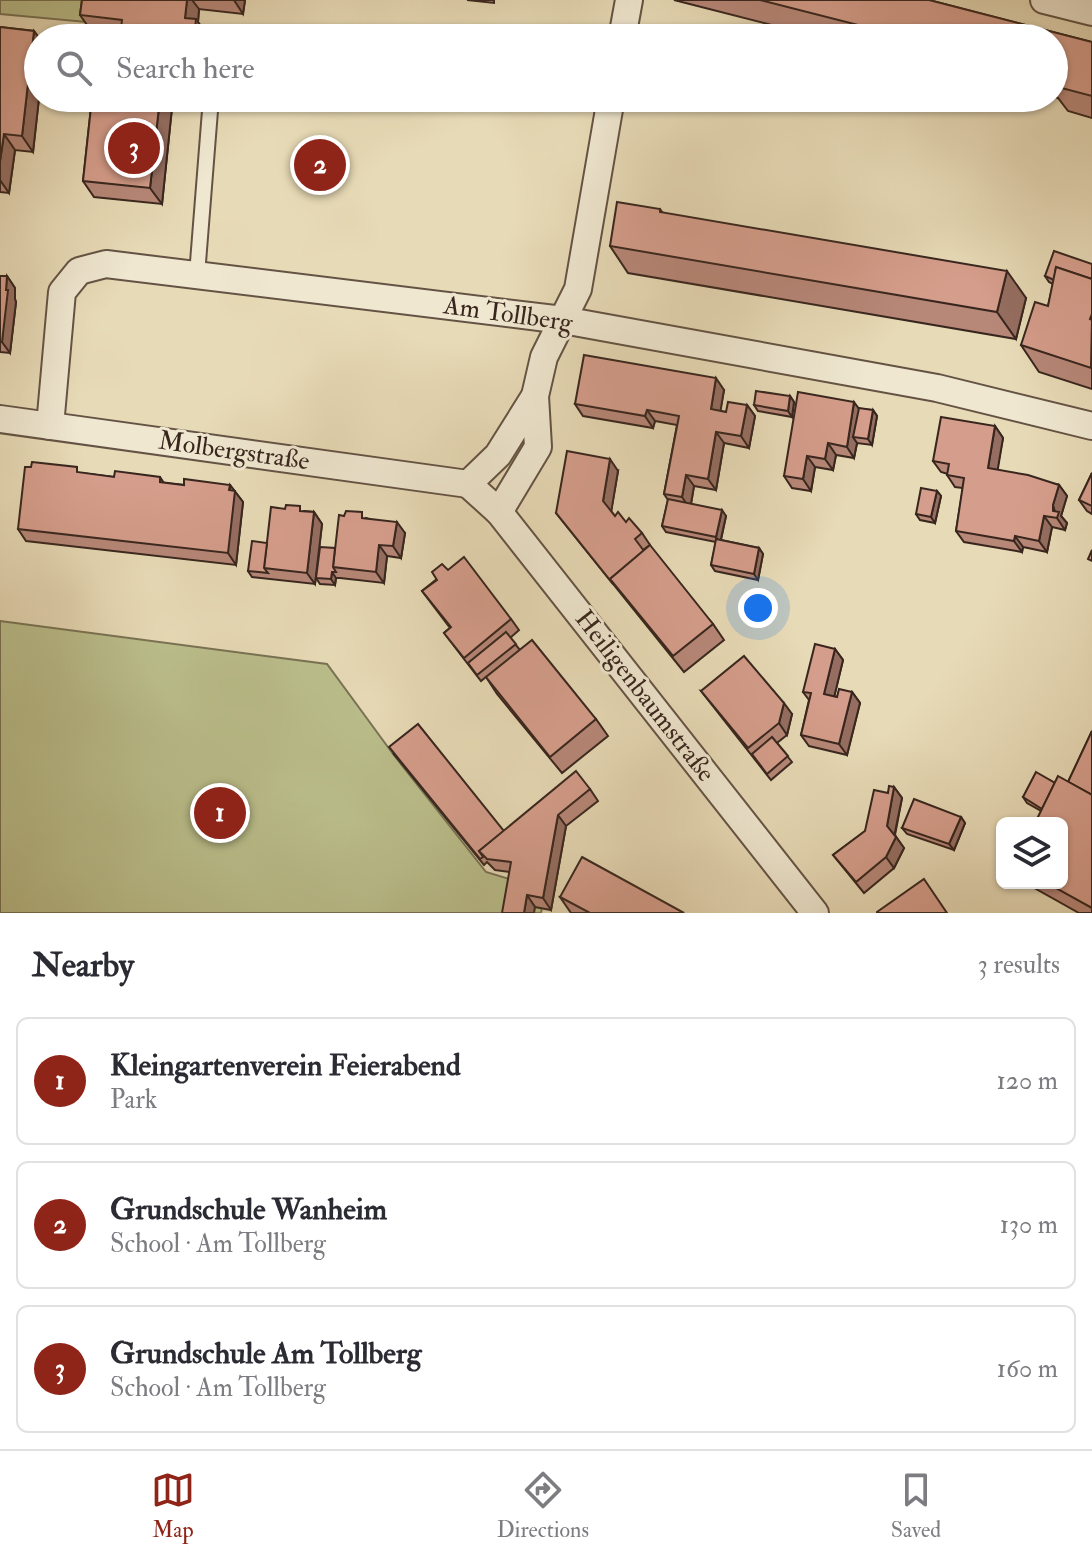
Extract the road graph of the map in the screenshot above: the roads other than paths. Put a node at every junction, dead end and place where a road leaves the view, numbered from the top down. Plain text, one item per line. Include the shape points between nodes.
1 (629, 0) edge
2 (1044, 0) edge
3 (1092, 12) edge
4 (625, 24) edge
5 (210, 112) edge
6 (609, 112) edge
7 (197, 275) junction
8 (563, 320) junction
9 (535, 396) junction
10 (0, 419) edge
11 (50, 426) junction
12 (1092, 426) edge
13 (468, 484) junction
14 (499, 512) junction
15 (815, 913) edge

1 - 4 street
2 - 3 street
5 - 7 lane
6 - 8 street via 578,289
7 - 8 street, Am Tollberg
7 - 11 street, Am Tollberg via 106,264 79,271 62,292
8 - 9 street via 544,357
8 - 12 street, Am Tollberg via 937,388
9 - 13 street via 498,455
9 - 14 street via 538,447
10 - 11 street, Molbergstraße
11 - 13 street, Molbergstraße
13 - 14 street, Heiligenbaumstraße
14 - 15 street, Heiligenbaumstraße

